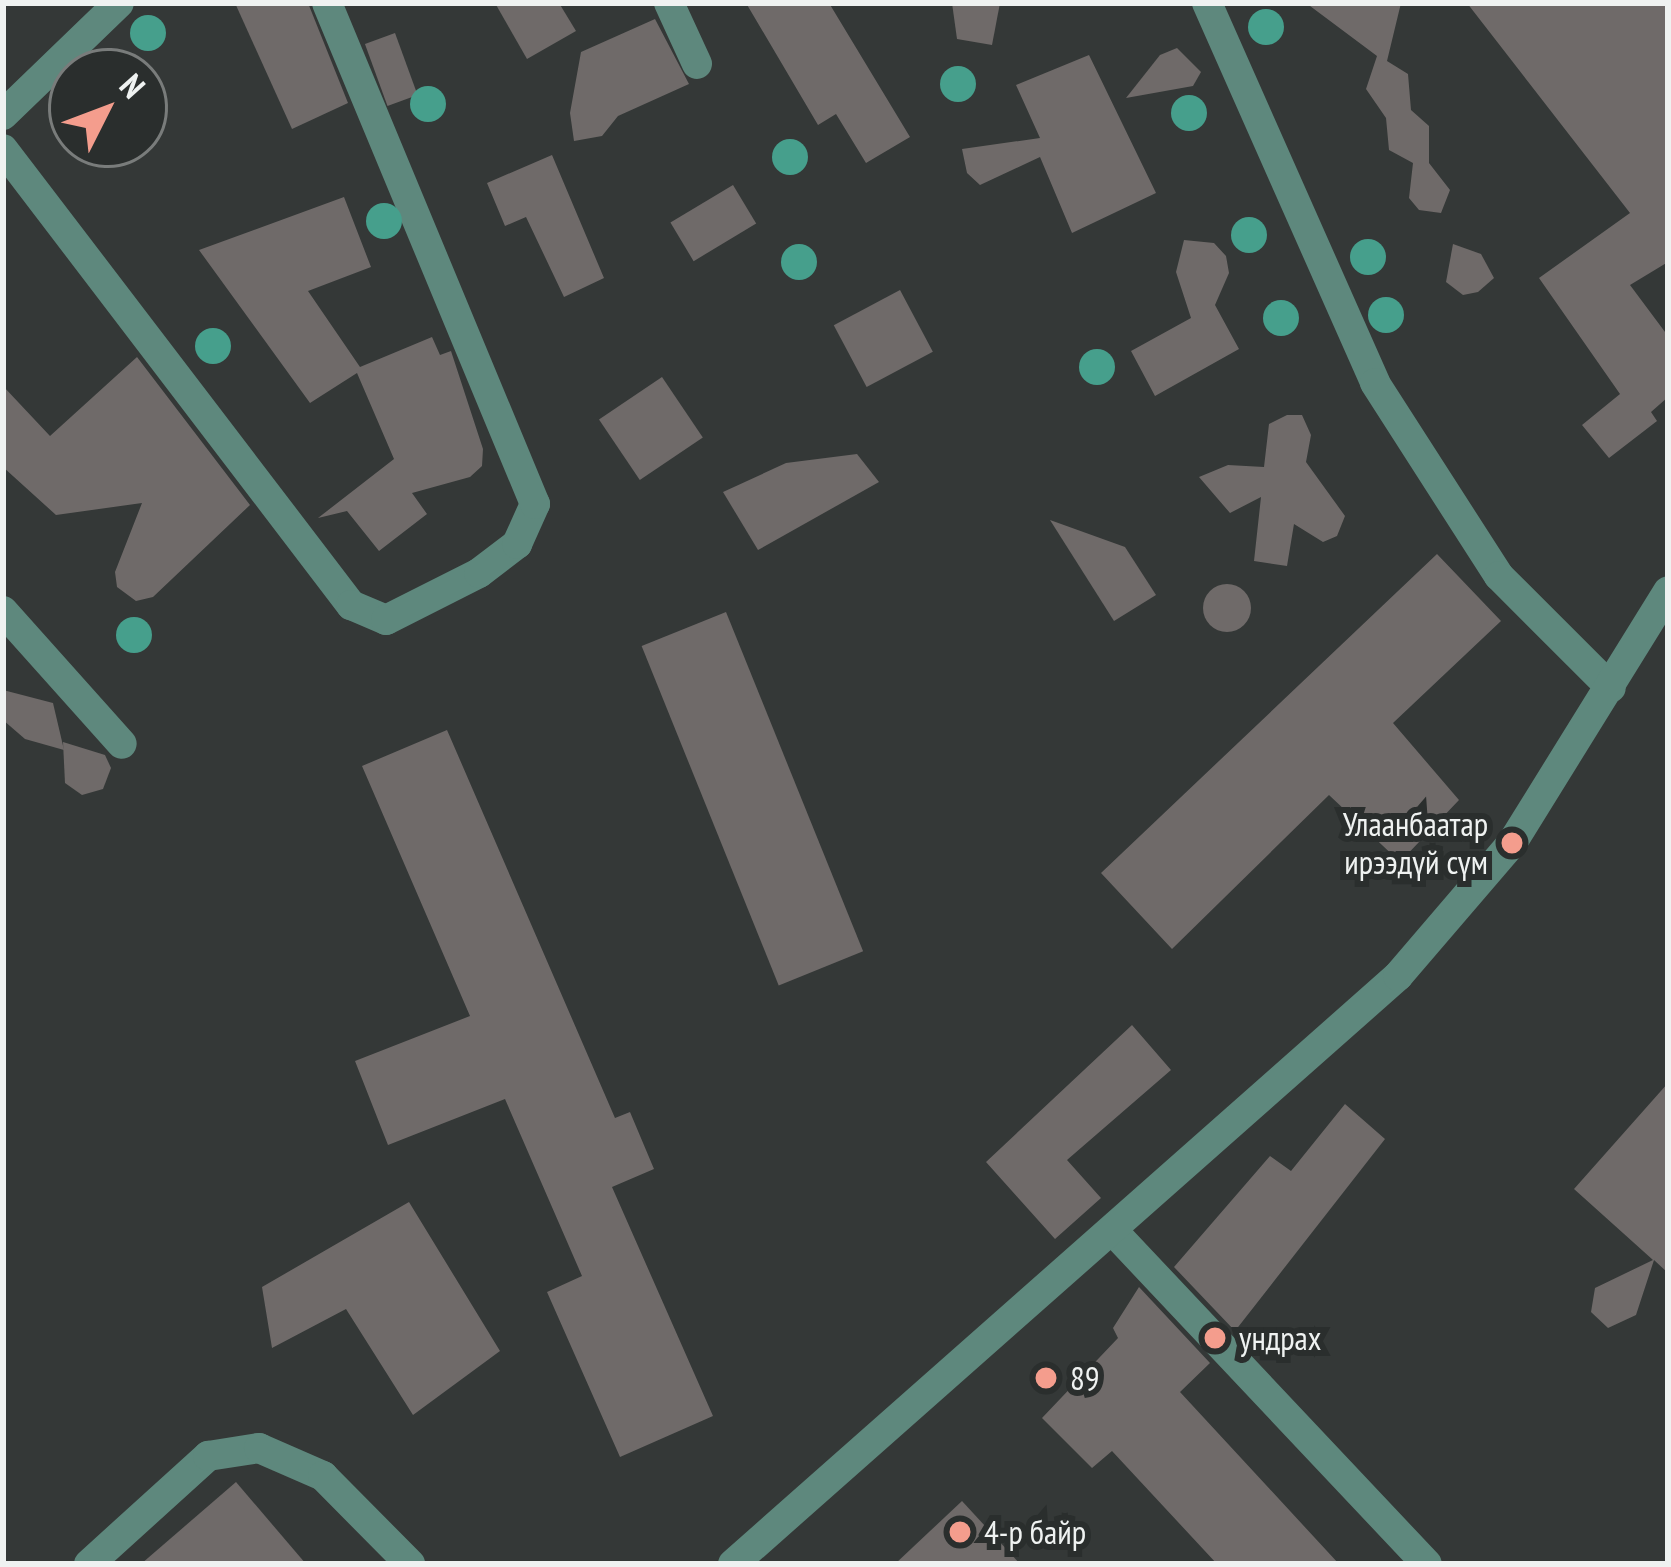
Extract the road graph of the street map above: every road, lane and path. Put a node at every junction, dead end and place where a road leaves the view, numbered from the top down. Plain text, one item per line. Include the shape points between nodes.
1 (118, 3) edge
2 (327, 3) edge
3 (669, 3) edge
4 (1207, 3) edge
5 (697, 64) dead end
6 (3, 115) edge
7 (3, 149) edge
8 (1668, 591) edge
9 (3, 610) edge
10 (1611, 688) junction
11 (122, 744) dead end
12 (1114, 1232) junction
13 (89, 1564) edge
14 (410, 1564) edge
15 (733, 1564) edge
16 (1426, 1564) edge

1 - 6 street
2 - 7 street via 535,504 504,554 386,620 351,605
3 - 5 street
4 - 10 street via 1375,383 1499,575
8 - 10 street
9 - 11 street
10 - 12 street via 1512,843 1398,976
12 - 15 street
12 - 16 street
13 - 14 street via 208,1456 259,1448 323,1476

